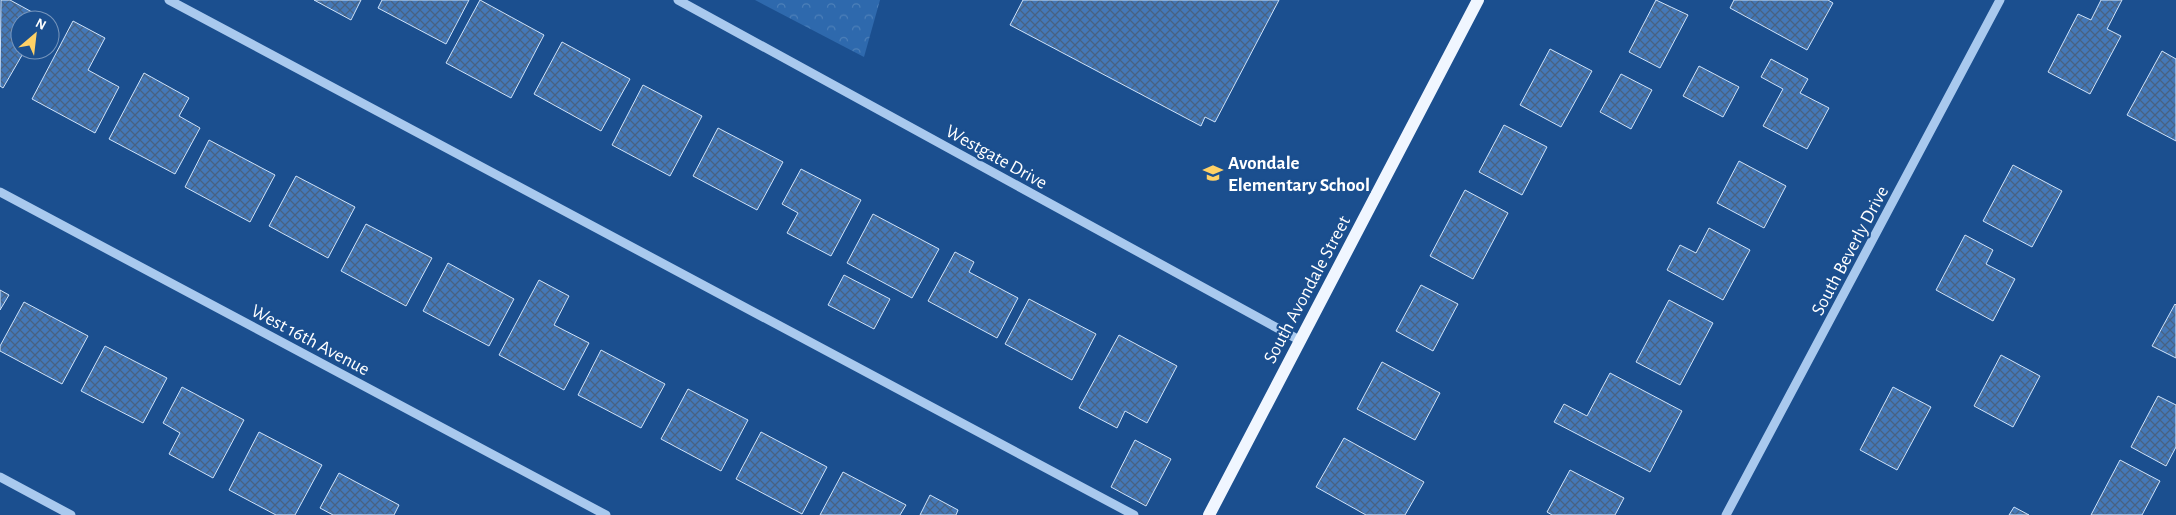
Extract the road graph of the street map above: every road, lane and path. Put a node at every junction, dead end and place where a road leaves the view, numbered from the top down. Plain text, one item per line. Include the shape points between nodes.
1 (169, 0) edge
2 (678, 0) edge
3 (1478, 0) edge
4 (2000, 0) edge
5 (0, 192) edge
6 (1301, 340) junction
7 (0, 477) edge
8 (71, 515) edge
9 (606, 515) edge
10 (1134, 515) edge
11 (1209, 515) edge
12 (1726, 515) edge

1 - 10 street
2 - 6 street, Westgate Drive
3 - 6 main road, South Avondale Street
4 - 12 street, South Beverly Drive
5 - 9 street, West 16th Avenue
6 - 11 main road, South Avondale Street
7 - 8 street

